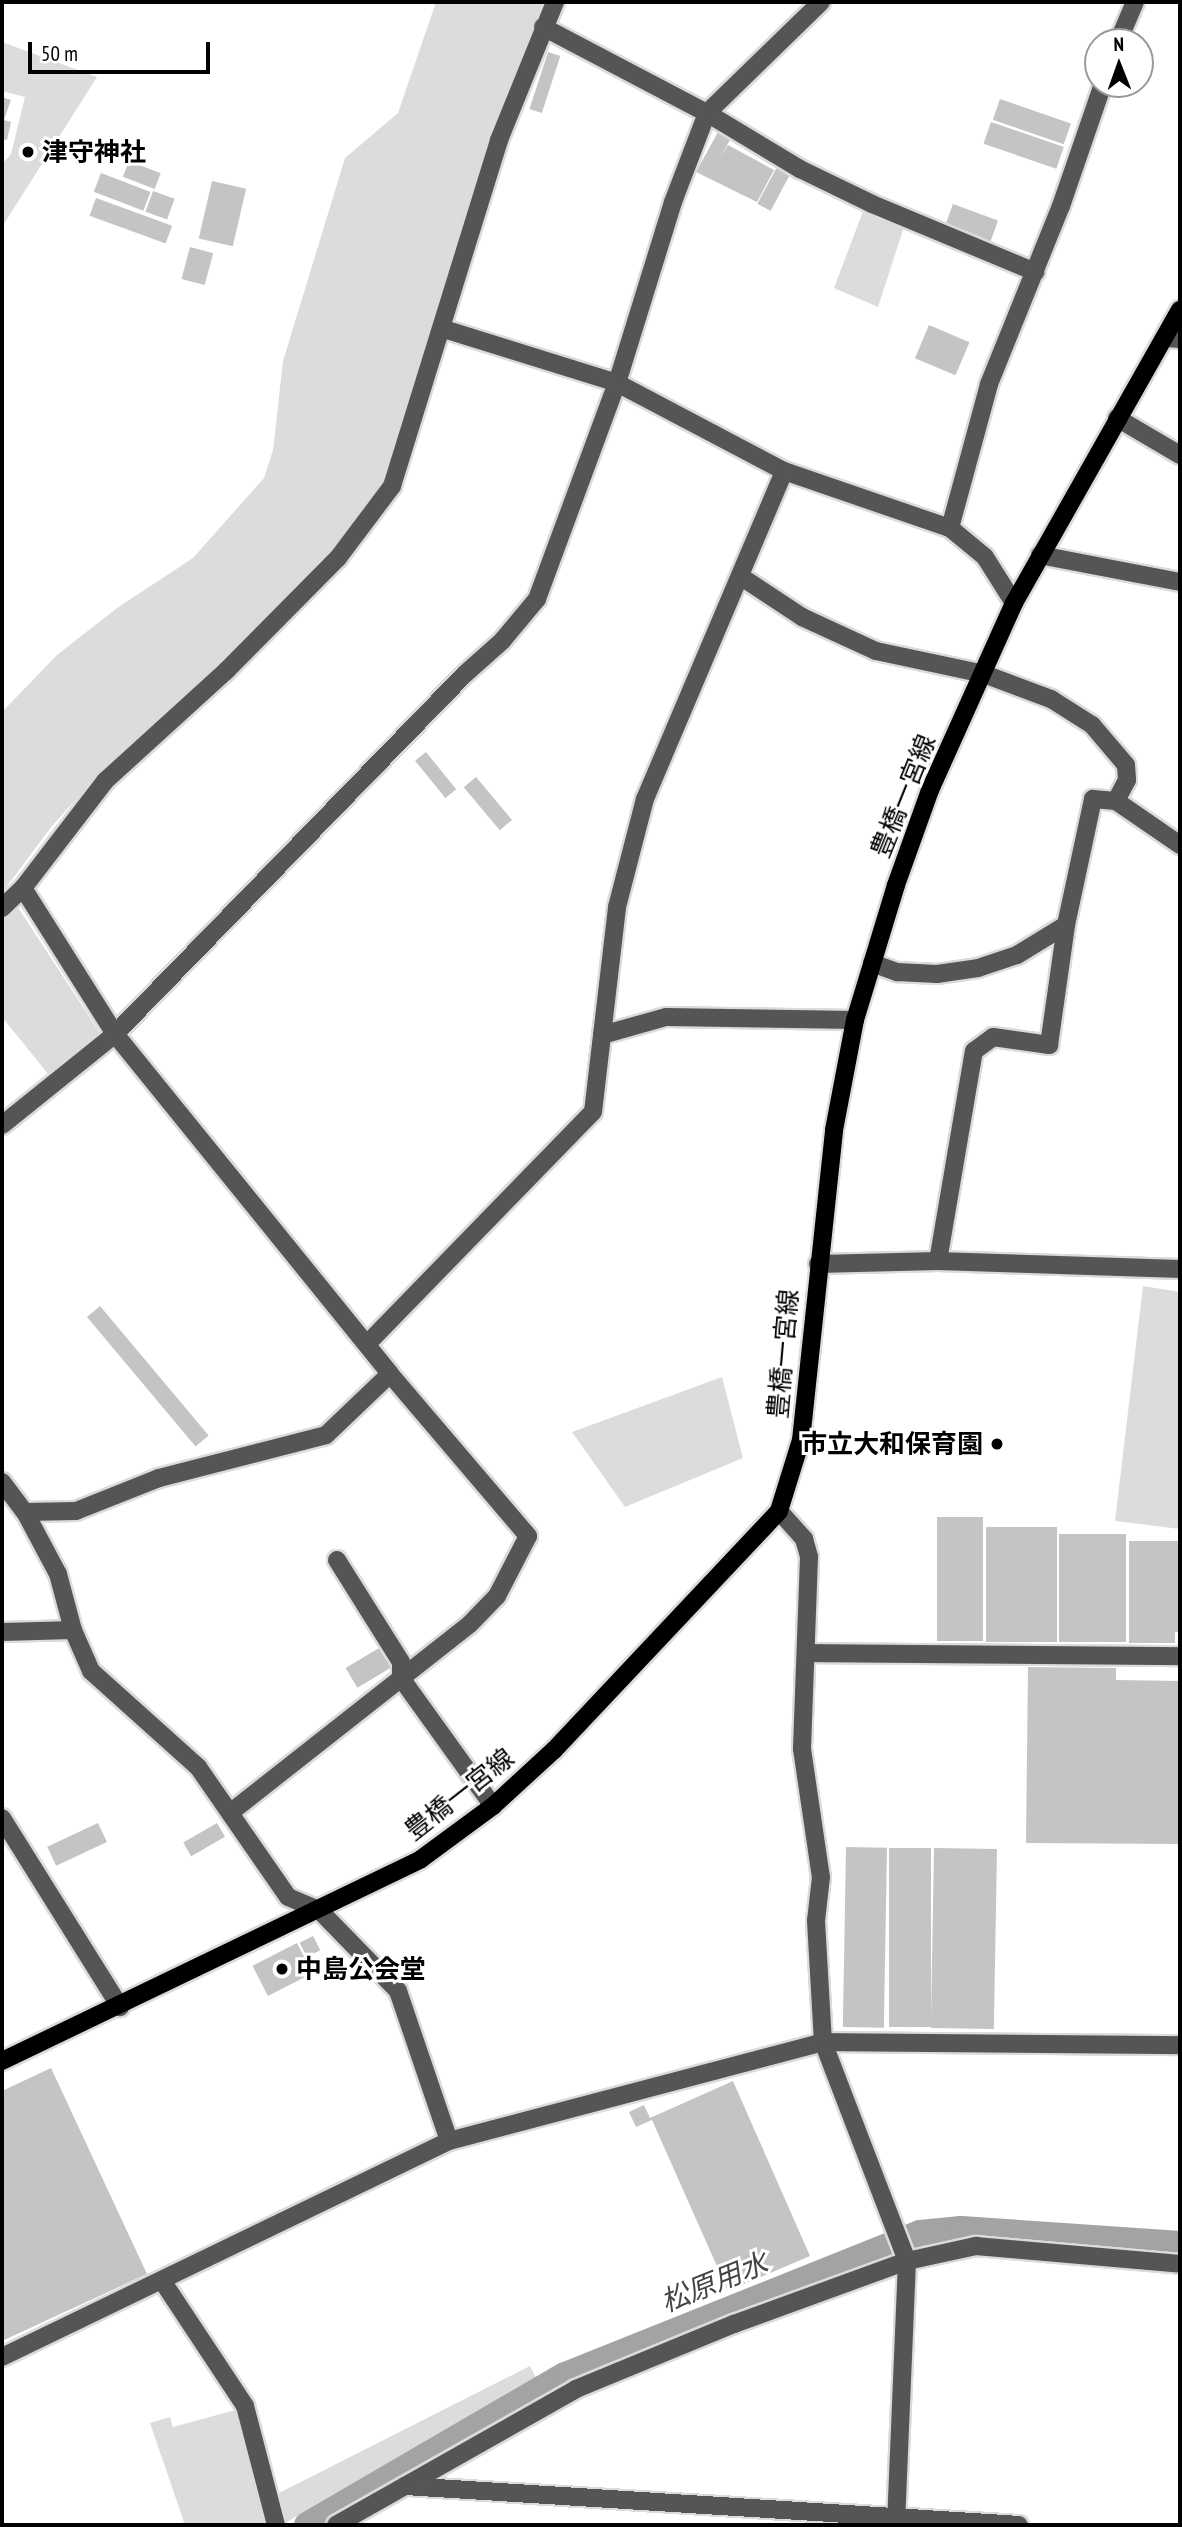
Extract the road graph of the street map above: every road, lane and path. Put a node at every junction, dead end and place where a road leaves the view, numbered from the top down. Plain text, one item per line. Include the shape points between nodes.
1 (555, 2) edge
2 (821, 2) edge
3 (1135, 2) edge
4 (543, 27) junction
5 (1124, 28) edge
6 (1098, 98) edge
7 (707, 113) junction
8 (1035, 272) junction
9 (1180, 310) edge
10 (444, 329) junction
11 (1173, 339) edge
12 (617, 383) junction
13 (1117, 418) junction
14 (1180, 455) edge
15 (784, 471) junction
16 (950, 528) junction
17 (1040, 555) junction
18 (740, 576) junction
19 (1180, 582) edge
20 (1014, 603) junction
21 (984, 674) junction
22 (1116, 801) junction
23 (1180, 845) edge
24 (23, 888) junction
25 (2, 908) edge
26 (1066, 926) junction
27 (872, 963) junction
28 (855, 1020) junction
29 (115, 1034) junction
30 (603, 1035) junction
31 (2, 1125) edge
32 (938, 1261) junction
33 (818, 1264) junction
34 (1180, 1269) edge
35 (368, 1343) junction
36 (390, 1374) junction
37 (2, 1482) edge
38 (779, 1511) junction
39 (25, 1513) junction
40 (337, 1560) dead end
41 (73, 1630) junction
42 (2, 1632) edge
43 (808, 1653) junction
44 (1180, 1656) edge
45 (401, 1678) junction
46 (494, 1806) junction
47 (231, 1812) junction
48 (2, 1818) edge
49 (319, 1910) junction
50 (120, 2007) junction
51 (823, 2042) junction
52 (1180, 2045) edge
53 (2, 2061) edge
54 (449, 2141) junction
55 (907, 2261) junction
56 (1180, 2264) edge
57 (163, 2282) junction
58 (2, 2357) edge
59 (405, 2486) junction
60 (896, 2522) edge
61 (276, 2525) edge
62 (336, 2525) edge
63 (1019, 2525) edge

1 - 4 street
2 - 7 street
3 - 5 street
4 - 7 street
4 - 10 street via 499,140
6 - 8 street
7 - 8 street via 800,169 872,204
7 - 12 street via 673,202
8 - 16 street via 989,384
9 - 11 main road, 豊橋一宮線
10 - 12 street
10 - 24 street via 393,486 338,558 226,671 105,781
11 - 13 main road, 豊橋一宮線
12 - 15 street
12 - 29 street via 537,599 502,642 465,674
13 - 14 street
13 - 17 main road, 豊橋一宮線
15 - 16 street
15 - 18 street
16 - 20 street via 985,557
17 - 19 street
17 - 20 main road, 豊橋一宮線
18 - 21 street via 802,617 876,651
18 - 30 street via 645,799 617,907
20 - 21 main road, 豊橋一宮線
21 - 22 street via 1051,699 1092,725 1126,765 1127,780
21 - 27 main road, 豊橋一宮線 via 930,790
22 - 23 street
22 - 26 street via 1093,799
24 - 25 street
24 - 29 street
26 - 27 street via 1017,955 978,968 937,974 897,972
26 - 32 street via 1049,1045 993,1037 974,1051
27 - 28 main road, 豊橋一宮線
28 - 30 street via 666,1017
28 - 33 main road, 豊橋一宮線 via 834,1130
29 - 31 street
29 - 35 street
30 - 35 street via 593,1112
32 - 33 street
32 - 34 street
33 - 38 main road, 豊橋一宮線 via 801,1440
35 - 36 street
36 - 39 street via 326,1435 159,1478 76,1511
36 - 45 street via 528,1536 497,1596 436,1654
37 - 39 street
38 - 43 street via 804,1539 809,1557
38 - 46 main road, 豊橋一宮線 via 554,1750
39 - 41 street via 58,1574
40 - 45 street via 401,1662
41 - 42 street
41 - 47 street via 91,1671 177,1745
43 - 44 street
43 - 51 street via 802,1749 821,1877 816,1921
45 - 46 street
45 - 47 street
46 - 49 main road, 豊橋一宮線 via 421,1859
47 - 49 street via 288,1897
48 - 50 street
49 - 50 main road, 豊橋一宮線
49 - 54 street via 398,1991
50 - 53 main road, 豊橋一宮線
51 - 52 street
51 - 54 street
51 - 55 street
54 - 57 street
55 - 56 street via 976,2246
55 - 59 street via 734,2324 576,2389
55 - 60 street
57 - 58 street
57 - 61 street via 245,2406
59 - 60 street
59 - 62 street
60 - 63 street

